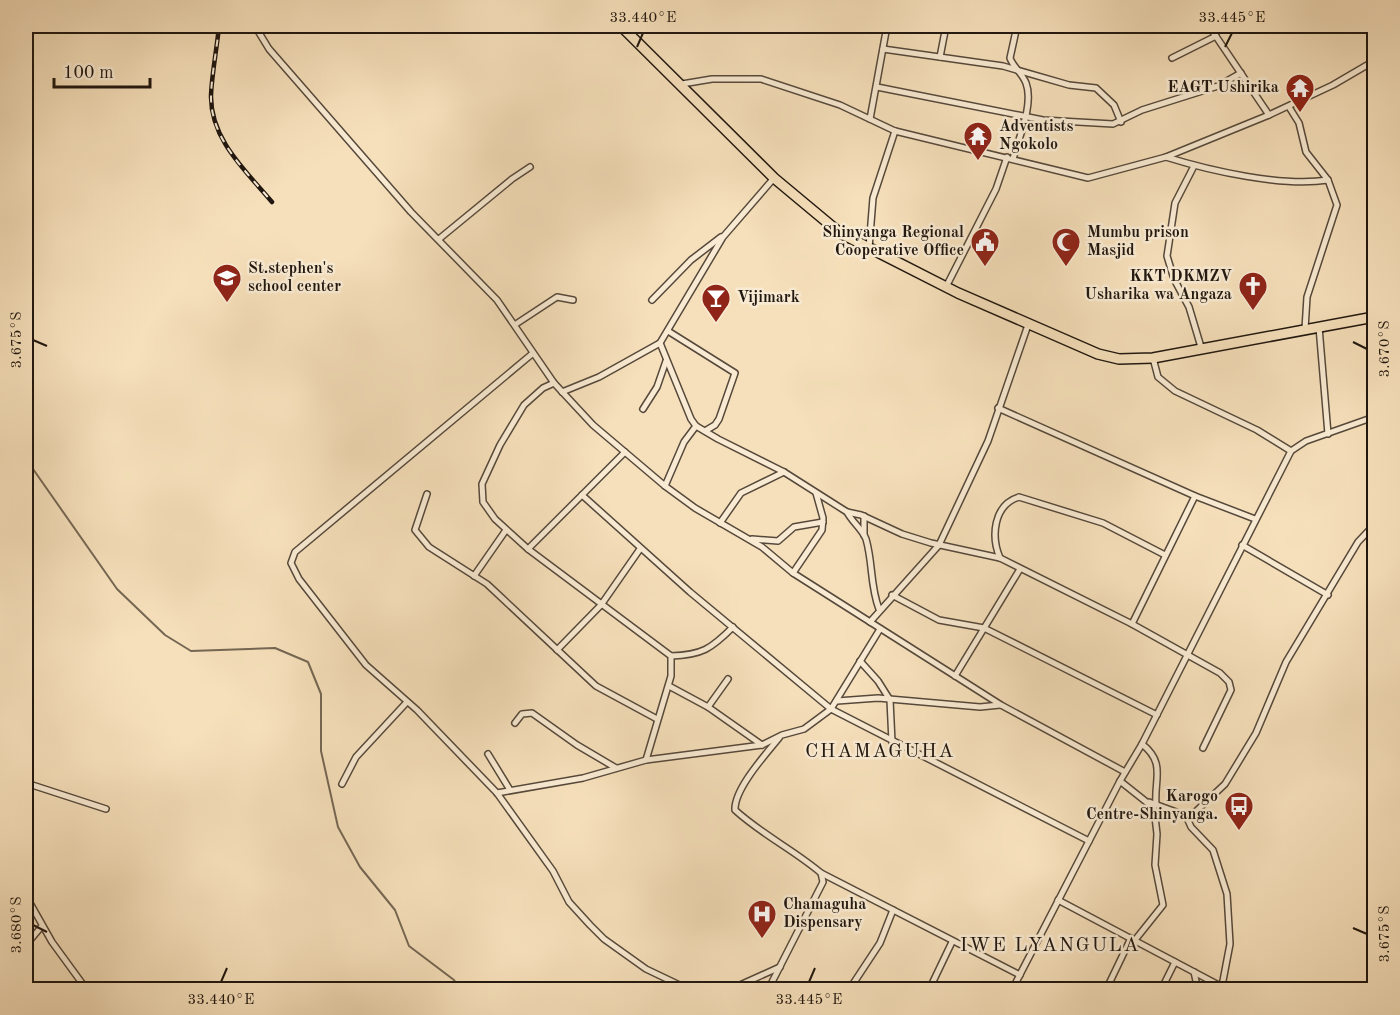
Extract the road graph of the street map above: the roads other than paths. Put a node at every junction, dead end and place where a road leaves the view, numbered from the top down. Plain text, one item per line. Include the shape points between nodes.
1 (255, 26) edge
2 (621, 26) edge
3 (887, 26) edge
4 (946, 26) edge
5 (1017, 26) edge
6 (1209, 26) edge
7 (1216, 36) junction
8 (883, 49) junction
9 (940, 57) junction
10 (1172, 58) dead end
11 (1374, 61) edge
12 (1019, 71) junction
13 (1241, 73) junction
14 (682, 84) junction
15 (877, 87) junction
16 (1289, 107) junction
17 (1269, 115) junction
18 (1024, 117) junction
19 (870, 119) junction
20 (1121, 122) junction
21 (895, 131) junction
22 (1166, 157) junction
23 (1010, 158) junction
24 (1194, 165) junction
25 (530, 167) dead end
26 (774, 178) junction
27 (1328, 180) junction
28 (723, 237) junction
29 (439, 239) junction
30 (869, 248) junction
31 (946, 287) junction
32 (573, 300) dead end
33 (652, 300) dead end
34 (1374, 317) edge
35 (516, 324) junction
36 (1028, 325) junction
37 (1319, 327) junction
38 (1305, 329) junction
39 (668, 331) junction
40 (660, 342) junction
41 (1201, 347) junction
42 (532, 354) junction
43 (1153, 358) junction
44 (666, 361) junction
45 (554, 383) junction
46 (562, 392) junction
47 (998, 408) junction
48 (643, 409) dead end
49 (1374, 417) edge
50 (696, 426) junction
51 (705, 431) junction
52 (1328, 434) junction
53 (1291, 451) junction
54 (625, 452) junction
55 (784, 472) junction
56 (665, 486) junction
57 (816, 493) junction
58 (427, 494) dead end
59 (582, 495) junction
60 (1195, 496) junction
61 (847, 512) junction
62 (864, 516) junction
63 (1255, 519) junction
64 (823, 522) junction
65 (720, 524) junction
66 (1374, 525) edge
67 (506, 530) junction
68 (864, 535) junction
69 (747, 538) junction
70 (939, 545) junction
71 (1242, 545) junction
72 (528, 549) junction
73 (640, 549) junction
74 (1165, 555) junction
75 (1000, 558) junction
76 (1020, 569) junction
77 (793, 573) junction
78 (474, 576) junction
79 (892, 595) junction
80 (1328, 595) junction
81 (601, 605) junction
82 (879, 609) junction
83 (870, 622) junction
84 (1132, 624) junction
85 (733, 627) junction
86 (984, 628) junction
87 (880, 629) junction
88 (557, 650) junction
89 (1188, 654) junction
90 (671, 656) junction
91 (860, 661) junction
92 (955, 676) junction
93 (728, 679) dead end
94 (669, 686) junction
95 (890, 700) junction
96 (837, 701) junction
97 (407, 702) junction
98 (1001, 705) junction
99 (708, 707) junction
100 (831, 709) junction
101 (1157, 715) junction
102 (657, 719) junction
103 (515, 723) dead end
104 (782, 735) junction
105 (892, 742) junction
106 (1142, 744) junction
107 (762, 745) junction
108 (1203, 748) dead end
109 (488, 754) dead end
110 (646, 760) junction
111 (616, 768) junction
112 (1125, 772) junction
113 (1120, 781) junction
114 (26, 783) edge
115 (342, 784) dead end
116 (510, 790) junction
117 (497, 793) junction
118 (1149, 802) junction
119 (1156, 804) junction
120 (106, 809) dead end
121 (1187, 818) junction
122 (1089, 841) junction
123 (821, 873) junction
124 (26, 897) edge
125 (1058, 900) junction
126 (892, 910) junction
127 (42, 926) junction
128 (1133, 939) junction
129 (952, 942) junction
130 (26, 945) edge
131 (1175, 962) junction
132 (780, 967) junction
133 (1194, 972) junction
134 (1020, 975) junction
135 (1222, 986) junction
136 (87, 990) edge
137 (690, 990) edge
138 (729, 990) edge
139 (768, 990) edge
140 (849, 990) edge
141 (929, 990) edge
142 (1012, 990) edge
143 (1106, 990) edge
144 (1161, 990) edge
145 (1198, 990) edge
146 (1228, 990) edge

1 - 29 street via 303,89
2 - 14 highway
3 - 8 street
4 - 9 street
5 - 12 street via 1010,58
6 - 7 street
7 - 10 street
7 - 13 street
8 - 9 street
8 - 15 street
9 - 12 street
11 - 16 street
12 - 18 street via 1028,91
12 - 20 street via 1095,88 1114,105
13 - 17 street
13 - 20 street via 1218,86 1142,110
14 - 19 street via 712,79 761,79
14 - 26 highway
15 - 18 street
15 - 19 street
16 - 17 street
16 - 27 street via 1299,123 1306,152
17 - 22 street
18 - 20 street
18 - 23 street
19 - 21 street
21 - 23 street
21 - 30 street via 873,198
22 - 23 street via 1088,178
22 - 24 street
23 - 31 street
24 - 27 street via 1285,181
24 - 41 street via 1175,203 1167,256
25 - 29 street
26 - 28 street
26 - 30 highway via 832,227
27 - 38 street via 1337,205 1307,297
28 - 33 street via 691,260
28 - 39 street
29 - 35 street
30 - 31 highway
31 - 36 highway
32 - 35 street via 557,297
34 - 37 highway
35 - 42 street
36 - 43 highway via 1098,354 1119,359
36 - 47 street
37 - 38 highway
37 - 52 street
38 - 41 highway
39 - 40 street
39 - 51 street via 735,373 719,419
40 - 44 street
40 - 46 street via 599,377
41 - 43 highway
42 - 45 street
42 - 97 street via 295,552 291,563 298,579 344,640 373,673
43 - 53 street via 1158,377 1175,391 1257,430
44 - 48 street via 657,387
44 - 50 street
45 - 46 street
45 - 67 street via 524,405 482,484 483,502
46 - 54 street
47 - 60 street
47 - 70 street via 983,452
49 - 52 street
50 - 51 street
50 - 56 street via 684,442
51 - 55 street
52 - 53 street
53 - 63 street
54 - 56 street
54 - 59 street
55 - 57 street
55 - 65 street via 741,494
56 - 65 street
57 - 61 street
57 - 64 street
58 - 78 street via 416,524 417,535
59 - 72 street
59 - 73 street
60 - 63 street
60 - 74 street
61 - 62 street
61 - 68 street
62 - 68 street
62 - 70 street via 902,534
63 - 71 street
64 - 69 street via 794,527 778,541
64 - 77 street via 822,530
65 - 69 street
66 - 80 street via 1358,542
67 - 72 street
67 - 78 street
68 - 82 street via 871,563 872,592
69 - 77 street
70 - 75 street
70 - 79 street
71 - 80 street
71 - 89 street
72 - 81 street
73 - 81 street
73 - 85 street
74 - 75 street via 1103,523 1019,496 996,523 995,541
74 - 84 street
75 - 76 street
76 - 84 street
76 - 86 street
77 - 83 street
78 - 88 street
79 - 82 street
79 - 86 street via 939,620
80 - 121 street via 1286,662 1256,733 1225,784
81 - 88 street
81 - 90 street
82 - 83 street
83 - 87 street
84 - 89 street
85 - 90 street via 705,651
85 - 100 street
86 - 92 street
86 - 101 street
87 - 91 street
87 - 92 street
88 - 102 street via 596,686
89 - 101 street
89 - 108 street via 1215,669 1231,686
90 - 94 street
91 - 95 street
91 - 96 street
92 - 98 street
93 - 99 street
94 - 99 street
94 - 102 street
95 - 96 street
95 - 98 street
95 - 105 street
96 - 100 street
97 - 115 street via 358,755
97 - 117 street
98 - 112 street
99 - 107 street
100 - 104 street via 804,729
100 - 105 street
101 - 106 street
102 - 110 street
103 - 111 street via 522,714 532,713
104 - 107 street
104 - 123 street via 757,765 736,800 735,810
105 - 122 street
106 - 112 street
106 - 119 street via 1155,755
107 - 110 street
109 - 116 street
110 - 111 street
111 - 116 street via 583,778
112 - 113 street
113 - 118 street
113 - 122 street
114 - 120 street
116 - 117 street
117 - 137 street via 553,871 569,902 590,925 646,969
118 - 119 street
118 - 128 street via 1156,817 1154,860 1163,904 1161,911
119 - 121 street
121 - 135 street via 1213,850 1227,894 1230,944
122 - 125 street
123 - 126 street
123 - 132 street via 822,885
124 - 127 street
125 - 128 street
125 - 134 street
126 - 129 street
126 - 140 street via 880,943
127 - 130 street
127 - 136 street
128 - 131 street
128 - 143 street
129 - 134 street
129 - 141 street
131 - 133 street
131 - 144 street
132 - 138 street
132 - 139 street
133 - 135 street
133 - 145 street
134 - 142 street
135 - 146 street

